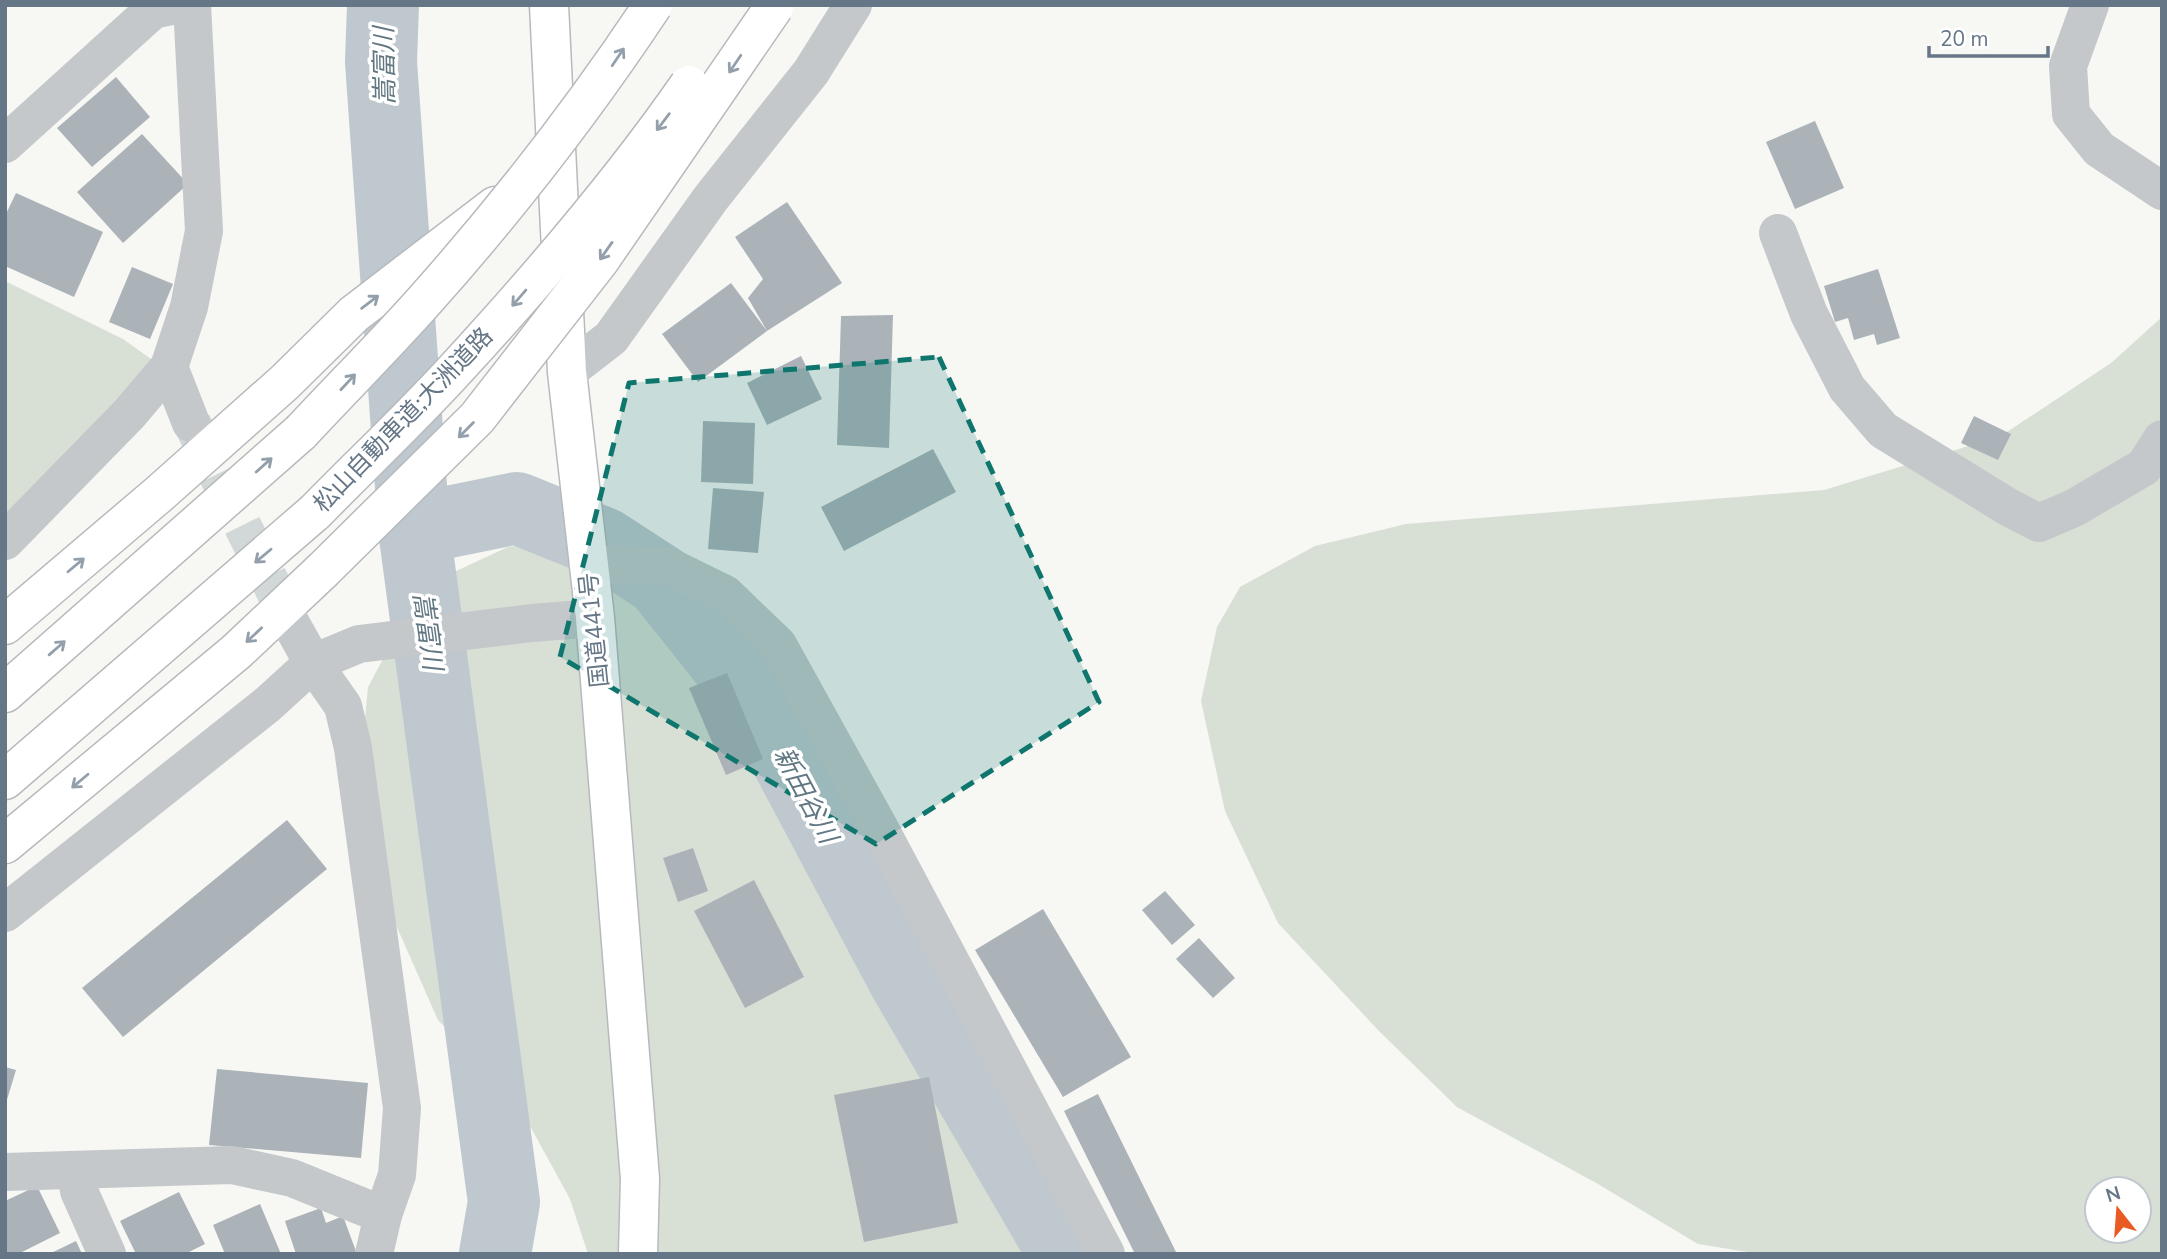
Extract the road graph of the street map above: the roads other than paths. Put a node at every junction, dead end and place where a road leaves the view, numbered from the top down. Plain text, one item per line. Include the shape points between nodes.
1 (177, 5) edge
2 (192, 5) edge
3 (549, 5) edge
4 (653, 5) edge
5 (853, 5) edge
6 (2090, 5) edge
7 (764, 6) edge
8 (5, 144) edge
9 (520, 187) junction
10 (2162, 191) edge
11 (1778, 233) dead end
12 (169, 367) junction
13 (567, 372) junction
14 (191, 423) tunnel mouth
15 (2162, 439) edge
16 (5, 541) edge
17 (588, 564) junction
18 (595, 618) junction
19 (290, 622) tunnel mouth
20 (5, 625) edge
21 (313, 663) junction
22 (5, 693) edge
23 (5, 780) edge
24 (5, 844) edge
25 (5, 914) edge
26 (76, 1170) junction
27 (5, 1172) edge
28 (383, 1215) junction
29 (107, 1254) edge
30 (374, 1254) edge
31 (638, 1254) edge
32 (1106, 1254) edge

1 - 8 street via 153,10
2 - 12 street via 204,231 189,307
3 - 13 highway, 国道441号
9 -> 4 highway, bridge
5 - 13 street via 811,72 711,198 611,338
6 - 10 street via 2068,66 2071,114 2099,149
7 -> 23 highway, 松山自動車道;大洲道路, bridge via 453,373 315,512
7 -> 24 highway, bridge via 600,260 478,418 236,652
20 -> 9 highway, bridge via 285,382 354,314
22 -> 9 highway, bridge via 301,432 425,301
11 - 15 street via 1809,314 1847,388 1883,430 2008,507 2039,523 2074,508 2144,467
12 - 14 street
12 - 16 street
13 - 17 highway, 国道441号
17 - 18 highway, 国道441号
17 - 32 street via 668,566 725,594 778,645
18 - 21 street via 359,644
18 - 31 highway, 国道441号 via 640,1179
19 - 21 street
21 - 25 street
21 - 28 street via 343,706 353,748 402,1108 397,1175
26 - 27 street
26 - 28 street via 232,1166 292,1178
26 - 29 street via 79,1191
28 - 30 street

